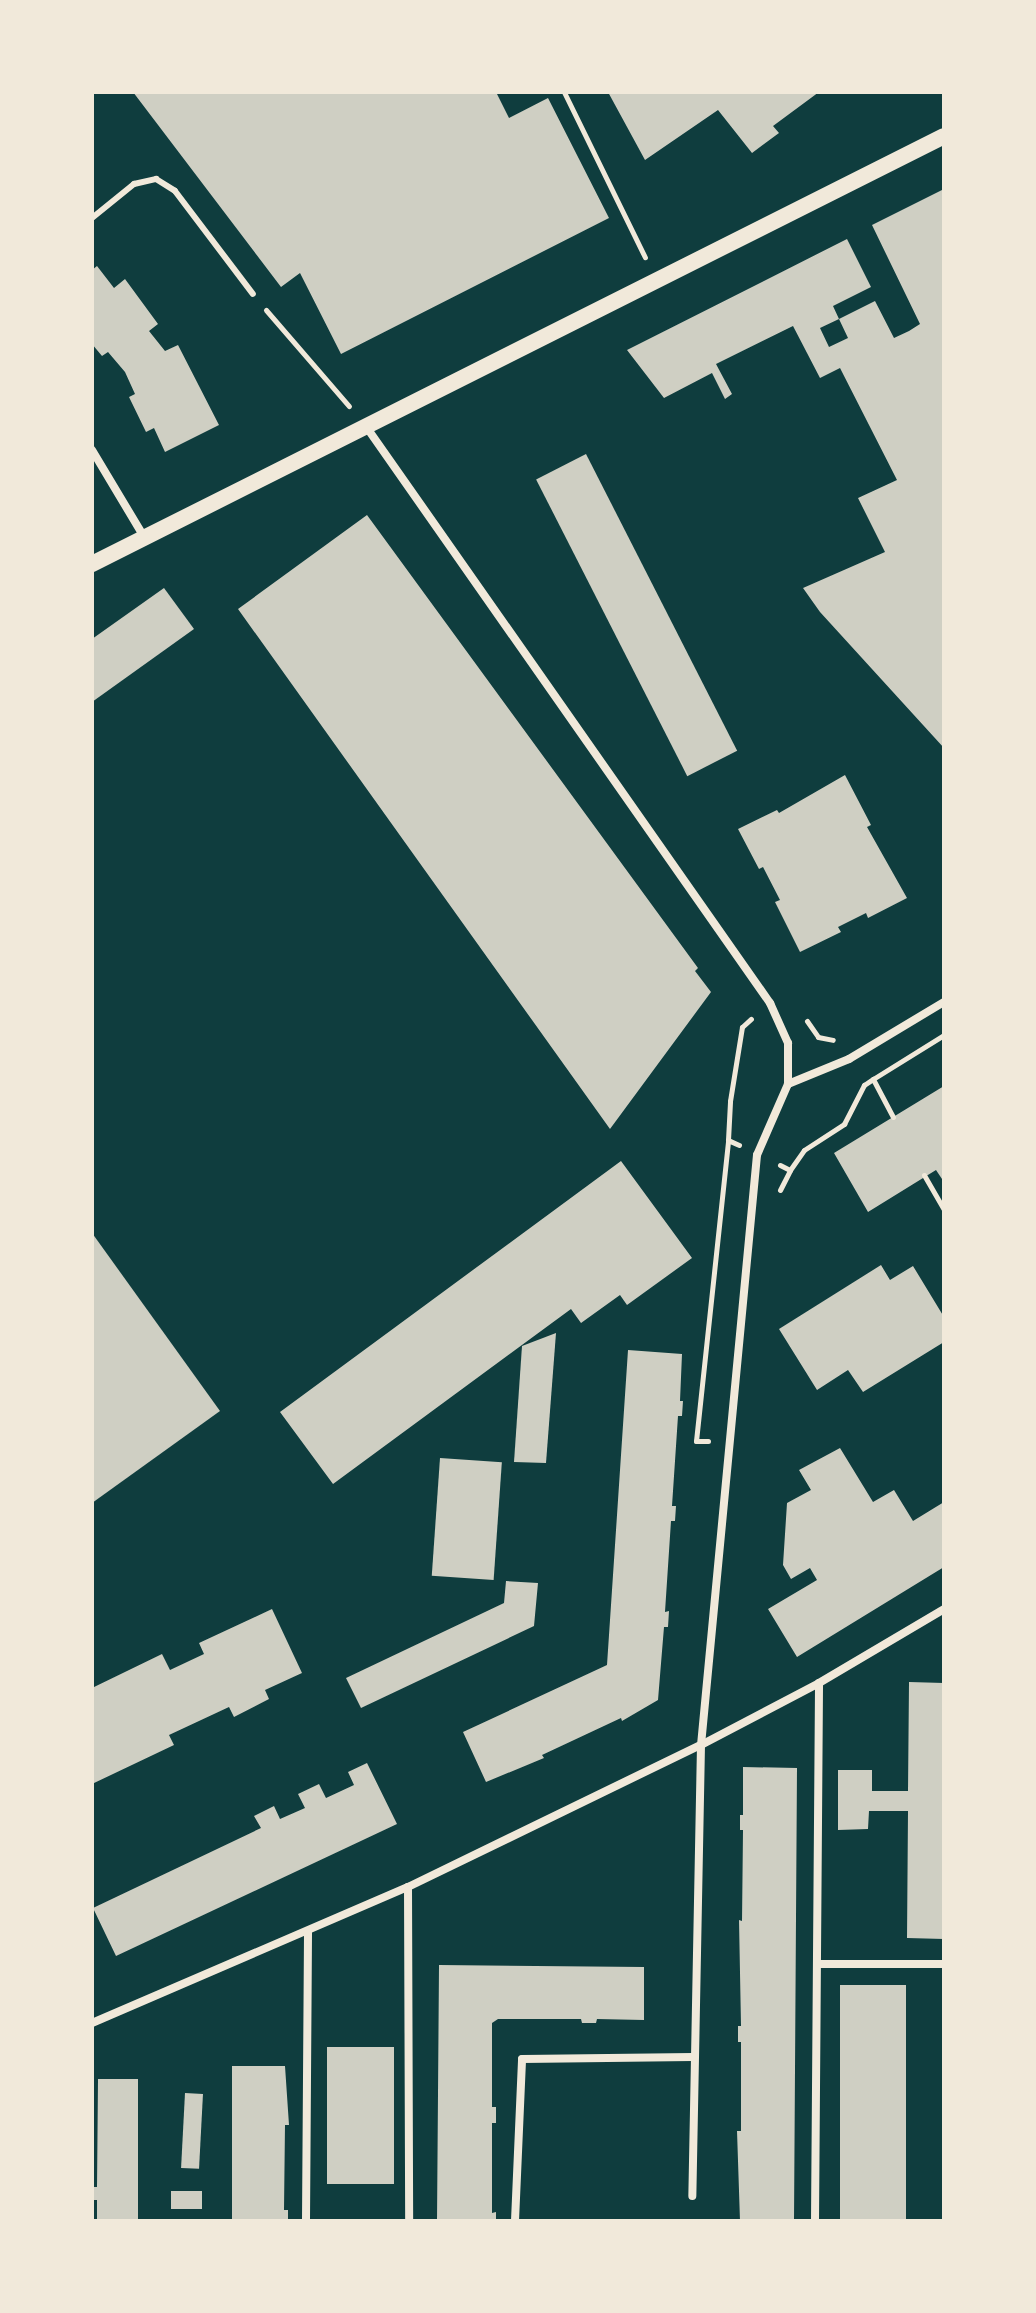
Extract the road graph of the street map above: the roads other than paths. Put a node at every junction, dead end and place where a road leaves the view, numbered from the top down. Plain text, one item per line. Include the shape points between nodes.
1 (944, 136) edge
2 (92, 218) edge
3 (253, 294) road end
4 (365, 425) junction
5 (92, 450) edge
6 (145, 537) junction
7 (92, 564) edge
8 (944, 1002) edge
9 (788, 1084) junction
10 (944, 1609) edge
11 (819, 1683) junction
12 (701, 1745) junction
13 (408, 1887) junction
14 (308, 1931) junction
15 (817, 1964) junction
16 (944, 1964) edge
17 (92, 2023) edge
18 (693, 2057) junction
19 (692, 2196) dead end
20 (306, 2221) edge
21 (409, 2221) edge
22 (515, 2221) edge
23 (815, 2221) edge

1 - 4 main road
2 - 3 lane via 134,184 156,179 175,191
4 - 6 main road
4 - 9 street via 770,1003 788,1043
5 - 6 street
6 - 7 main road
8 - 9 street via 849,1059
9 - 12 street via 757,1155
10 - 11 street
11 - 12 street
11 - 15 street
12 - 13 street
12 - 18 street
13 - 14 street
13 - 21 street
14 - 17 street
14 - 20 street
15 - 16 street
15 - 23 street
18 - 19 street
18 - 22 street via 522,2059

